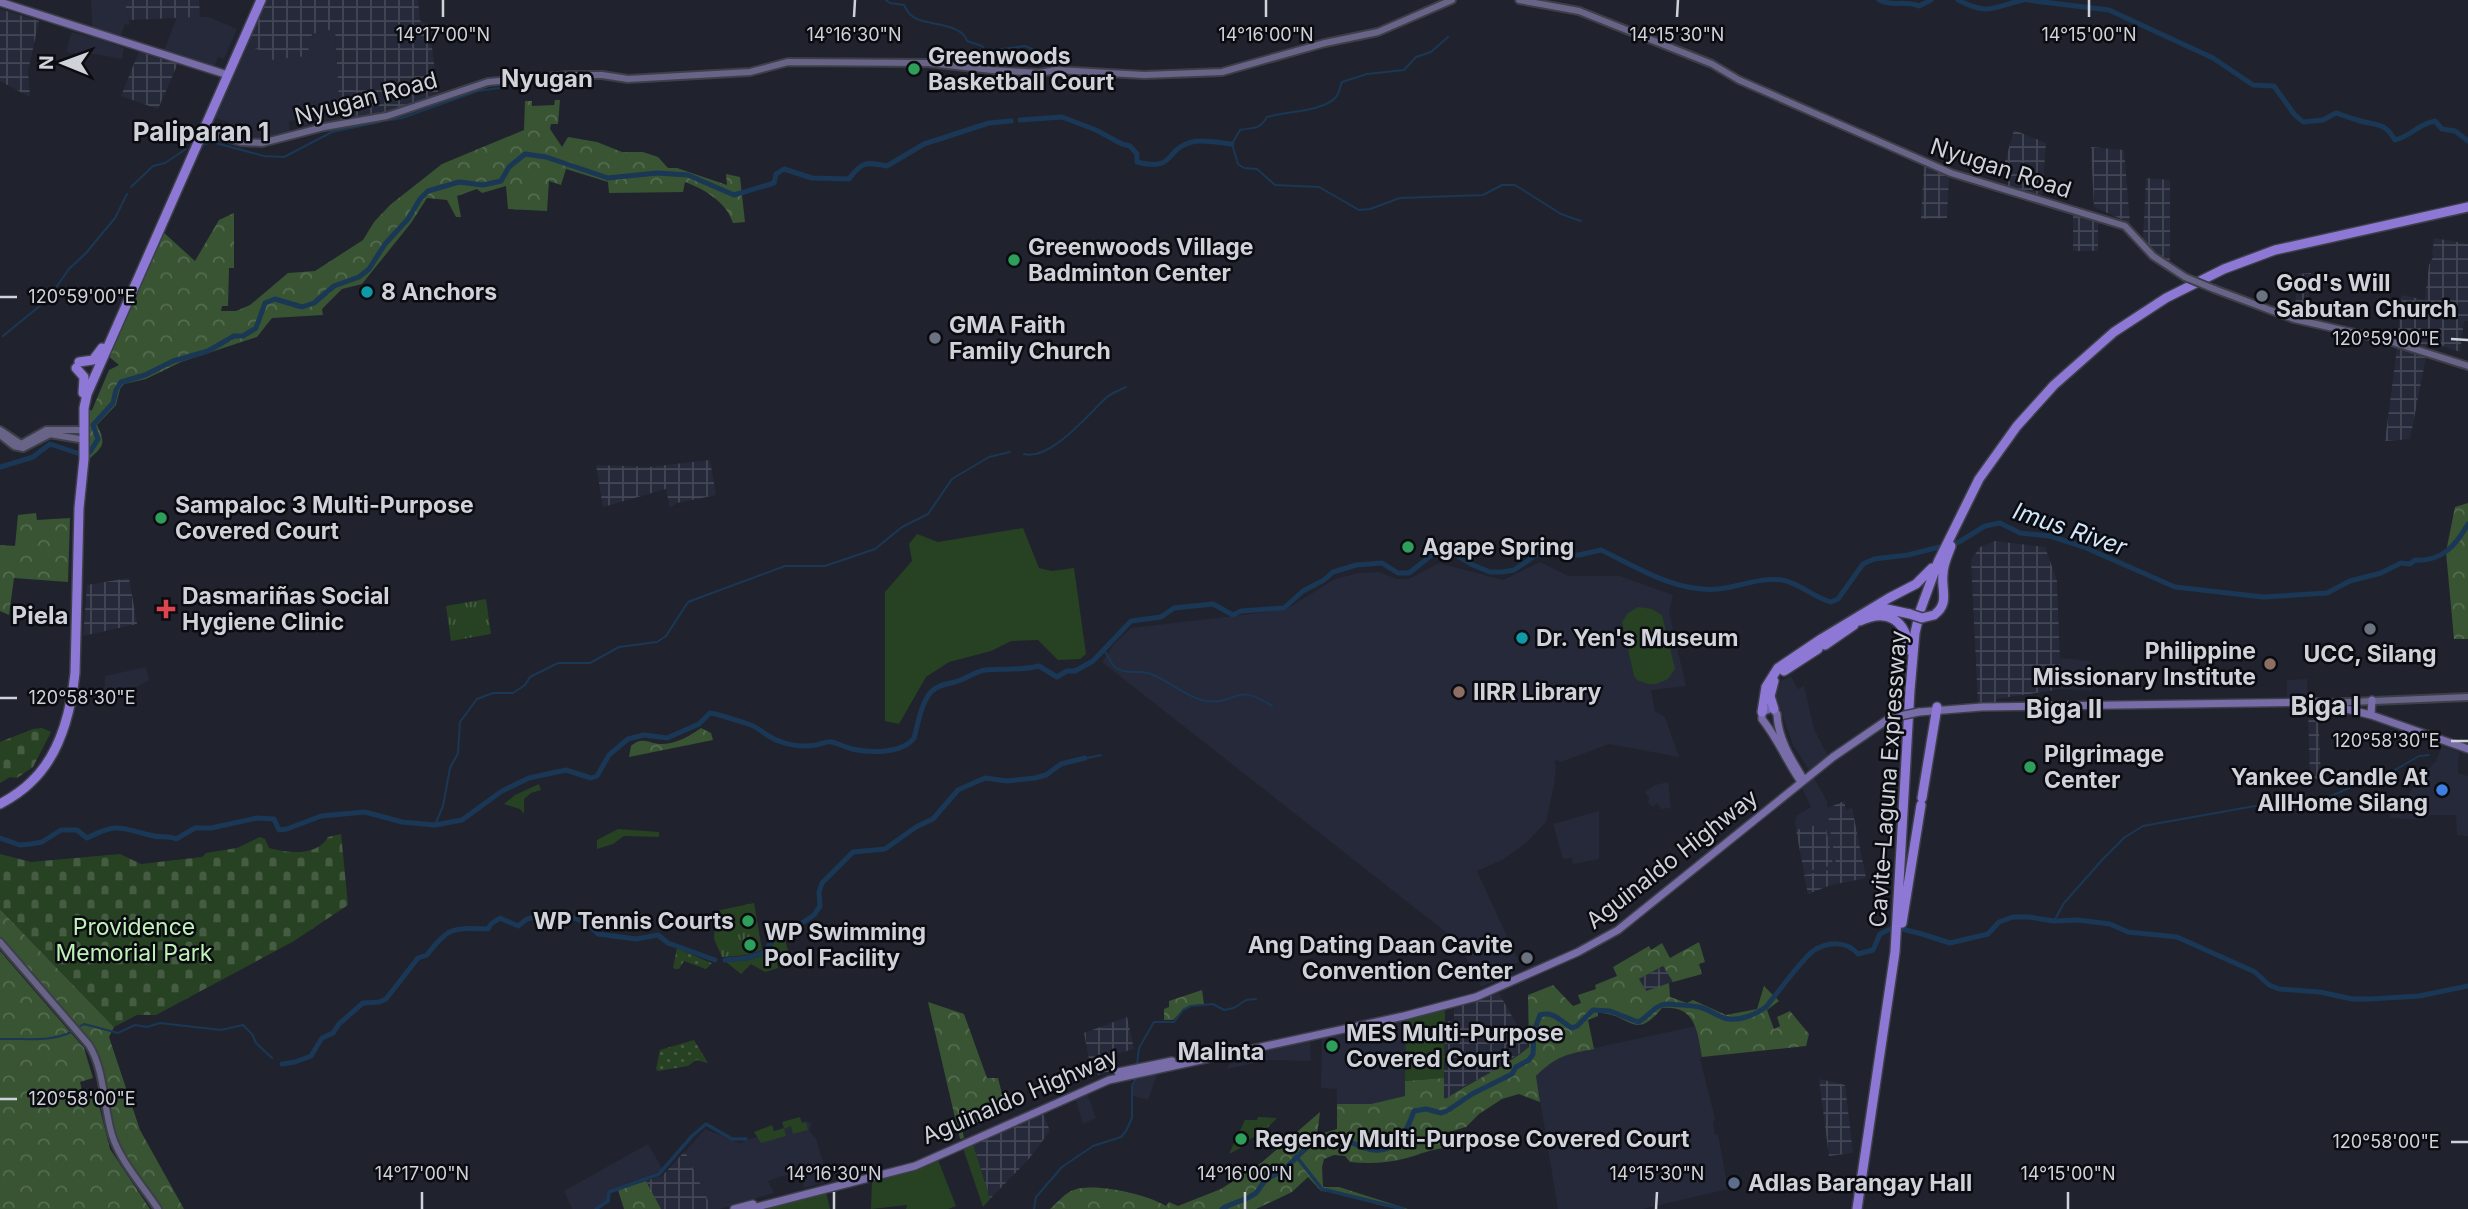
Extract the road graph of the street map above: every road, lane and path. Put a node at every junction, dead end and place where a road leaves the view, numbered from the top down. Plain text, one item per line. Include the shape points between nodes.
1 (255, 0) edge
2 (261, 0) edge
3 (1452, 0) edge
4 (1519, 0) edge
5 (0, 2) edge
6 (225, 74) junction
7 (201, 131) junction
8 (2468, 209) edge
9 (103, 346) junction
10 (2468, 366) edge
11 (83, 393) junction
12 (0, 432) edge
13 (80, 441) junction
14 (1940, 562) junction
15 (1860, 621) junction
16 (74, 634) junction
17 (1910, 690) junction
18 (2468, 697) edge
19 (2372, 700) junction
20 (2324, 704) junction
21 (1937, 709) junction
22 (1762, 712) junction
23 (1776, 714) junction
24 (2371, 715) junction
25 (1766, 724) junction
26 (2468, 748) edge
27 (1795, 770) junction
28 (1803, 781) junction
29 (0, 798) edge
30 (0, 804) edge
31 (1899, 923) junction
32 (1899, 938) junction
33 (0, 942) edge
34 (0, 947) edge
35 (71, 1025) junction
36 (750, 1207) edge
37 (156, 1209) edge
38 (734, 1209) edge
39 (1857, 1209) edge
40 (1863, 1209) edge

1 - 6 highway
2 - 6 highway
3 - 7 main road, Nyugan Road via 1378,32 1222,72 1039,73 928,63 788,62 750,72 628,79 569,75 488,82 382,117 262,143
4 - 10 main road, Nyugan Road, bridge via 1579,11 1712,64 1951,173 2125,226 2152,256 2214,289 2288,317 2386,340
5 - 6 main road
6 - 7 highway
7 - 9 highway
7 - 13 highway via 87,394
8 - 14 highway, Cavite–Laguna Expressway via 2276,255 2225,274 2157,309 2101,349 2041,404 1995,465
9 - 11 highway
9 - 11 highway via 93,360 78,365 84,377
11 - 13 highway
12 - 13 main road via 23,444 42,431
13 - 16 highway
14 - 15 highway, bridge via 1945,600 1934,615 1923,618 1884,609
14 - 17 highway, Cavite–Laguna Expressway via 1916,626
14 - 22 highway via 1919,583 1776,670 1766,687
14 - 31 highway, Cavite–Laguna Expressway via 1918,645
15 - 17 highway via 1883,616 1902,628 1909,646
15 - 23 highway via 1777,677 1770,694
16 - 29 highway via 69,697 60,729 31,776
16 - 30 highway via 72,697 59,738 35,779
17 - 31 highway, Cavite–Laguna Expressway
18 - 19 main road
19 - 20 main road
19 - 24 main road
20 - 21 main road, Aguinaldo Highway
20 - 24 main road, Aguinaldo Highway
21 - 28 main road, Aguinaldo Highway, bridge via 1891,716 1868,727
21 - 31 highway
22 - 23 main road via 1769,708
22 - 25 main road
23 - 25 main road via 1772,724
23 - 27 main road
24 - 26 main road, Aguinaldo Highway
25 - 27 main road
27 - 28 main road
28 - 36 main road, Aguinaldo Highway via 1611,935 1494,991 1109,1075 903,1169
31 - 32 highway, Cavite–Laguna Expressway
32 - 39 highway, Cavite–Laguna Expressway
32 - 40 highway, Cavite–Laguna Expressway
33 - 35 main road
34 - 35 main road
35 - 37 main road via 91,1054 113,1147
36 - 38 main road, Aguinaldo Highway

